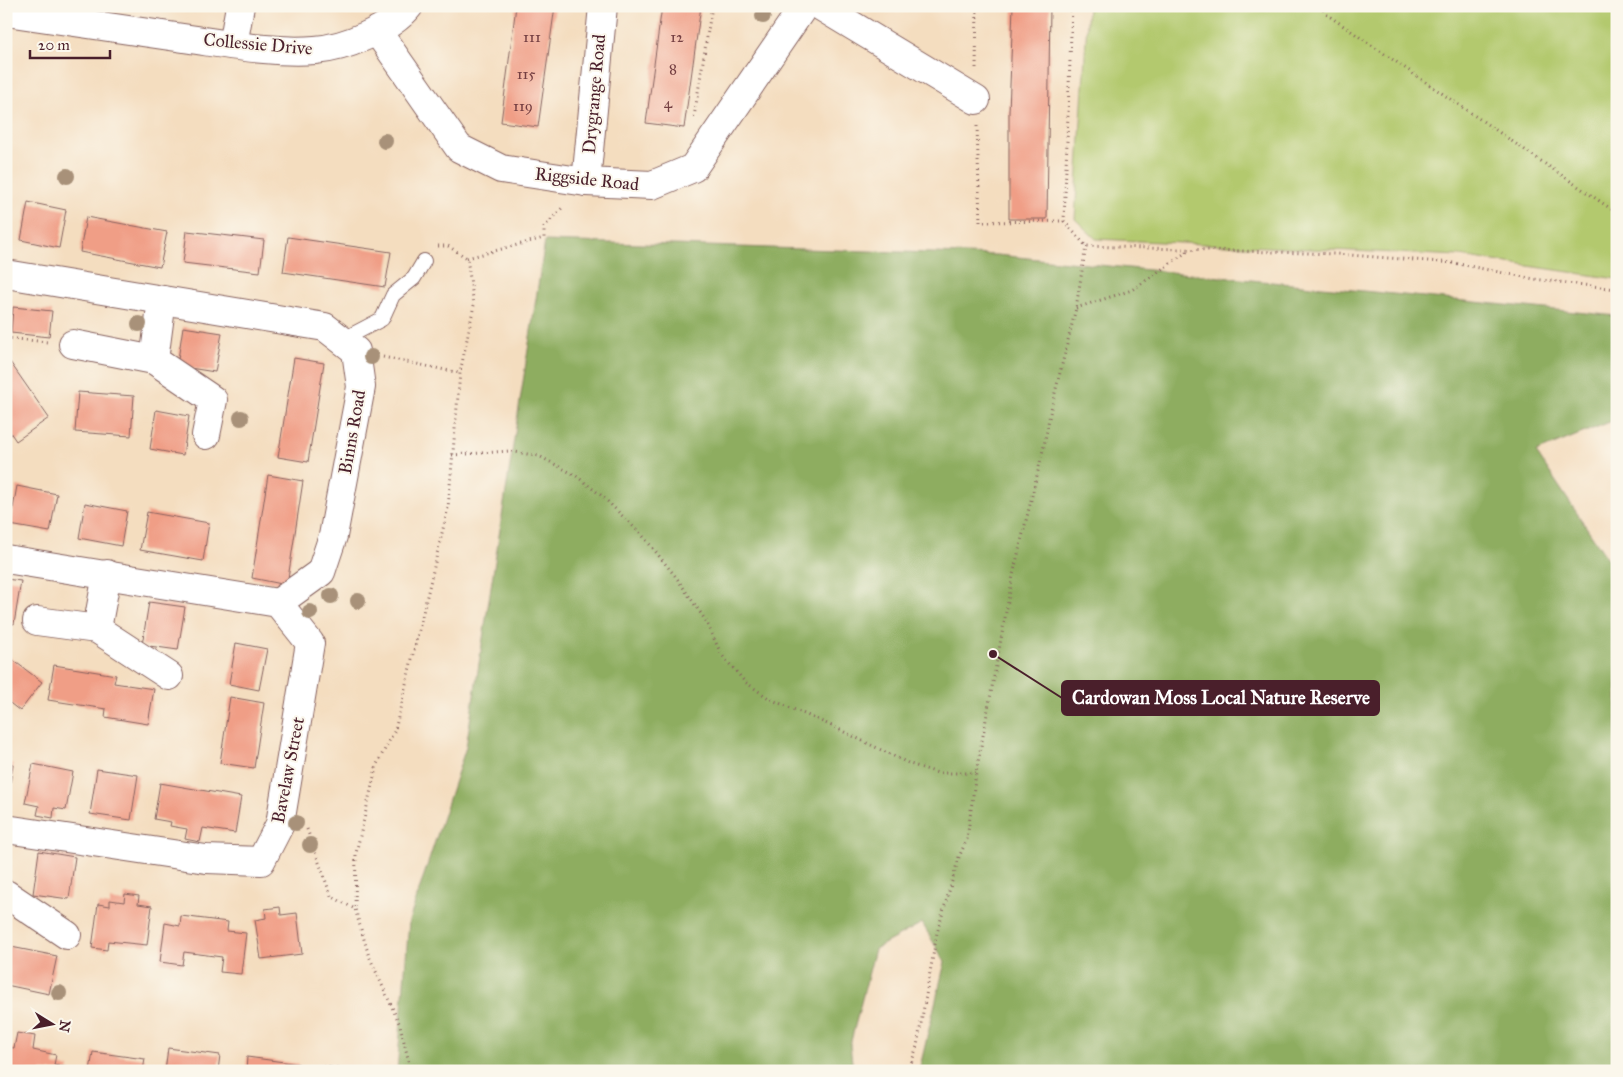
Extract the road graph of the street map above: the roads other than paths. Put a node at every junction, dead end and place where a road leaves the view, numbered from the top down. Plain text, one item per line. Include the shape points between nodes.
1 (240, 6) edge
2 (410, 6) edge
3 (602, 6) edge
4 (804, 6) edge
5 (820, 6) edge
6 (6, 12) edge
7 (377, 31) junction
8 (233, 45) junction
9 (976, 100) dead end
10 (586, 182) junction
11 (424, 261) road end
12 (6, 274) edge
13 (162, 300) junction
14 (73, 344) road end
15 (349, 346) junction
16 (154, 360) junction
17 (206, 435) dead end
18 (6, 558) edge
19 (107, 574) junction
20 (278, 603) junction
21 (37, 621) dead end
22 (97, 629) junction
23 (169, 676) dead end
24 (6, 830) edge
25 (6, 894) edge
26 (67, 935) dead end

1 - 8 street
2 - 7 street, Collessie Drive
3 - 10 street, Drygrange Road
4 - 10 street, Riggside Road via 693,168 652,185
5 - 9 street
6 - 8 street, Collessie Drive
7 - 8 street, Collessie Drive via 340,46 316,50
7 - 10 street, Riggside Road via 459,148 501,169
11 - 15 lane via 414,278 393,295 382,320
12 - 13 street
13 - 15 street via 325,327
13 - 16 street
14 - 16 street
15 - 20 street, Binns Road via 361,387 333,536 321,572
16 - 17 street via 213,400
18 - 19 street
19 - 20 street
19 - 22 street
20 - 24 street, Bavelaw Street via 310,643 280,824 261,861 206,859
21 - 22 street
22 - 23 street
25 - 26 street

